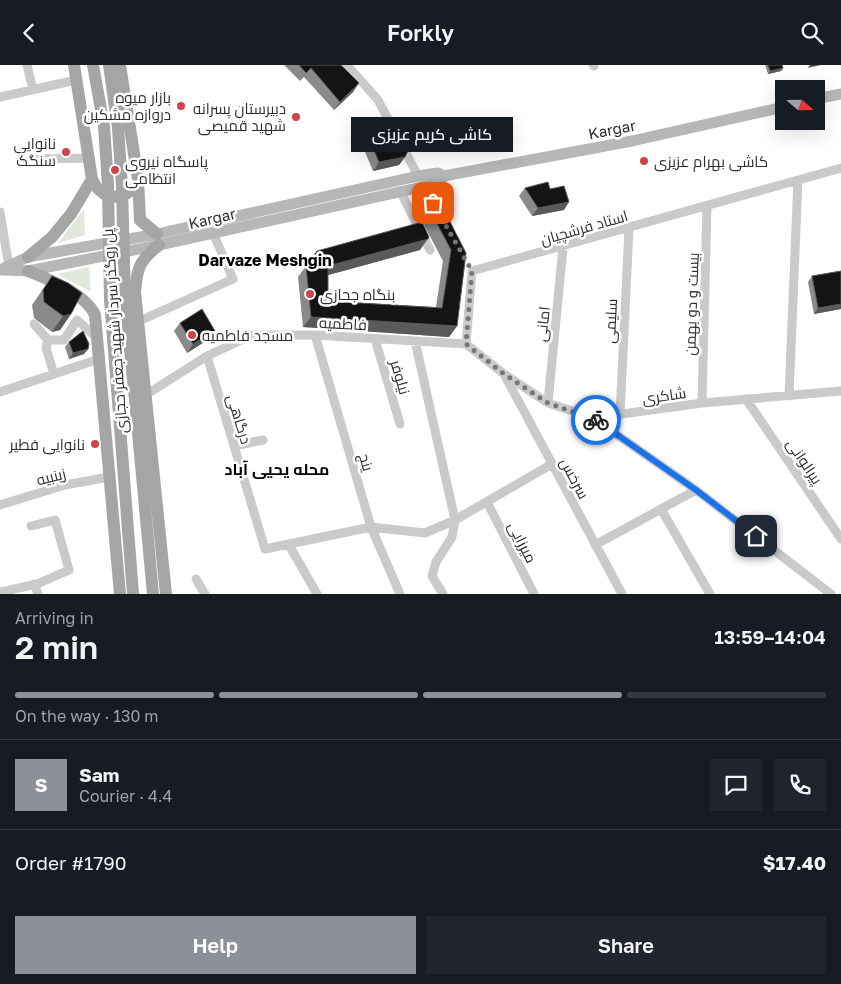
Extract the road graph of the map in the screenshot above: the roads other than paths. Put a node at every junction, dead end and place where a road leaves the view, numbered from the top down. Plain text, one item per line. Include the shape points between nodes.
1 (27, 65) edge
2 (74, 65) edge
3 (93, 65) edge
4 (347, 65) edge
5 (120, 66) edge
6 (76, 80) junction
7 (33, 90) junction
8 (841, 94) edge
9 (0, 97) edge
10 (825, 97) edge
11 (775, 109) edge
12 (90, 158) junction
13 (38, 159) dead end
14 (841, 168) edge
15 (92, 179) junction
16 (138, 179) junction
17 (420, 181) junction
18 (798, 181) junction
19 (400, 191) junction
20 (707, 206) junction
21 (0, 212) edge
22 (448, 229) edge
23 (628, 229) junction
24 (213, 233) junction
25 (158, 239) junction
26 (563, 247) junction
27 (430, 250) edge
28 (28, 257) junction
29 (4, 269) edge
30 (28, 271) junction
31 (137, 322) junction
32 (34, 324) dead end
33 (315, 335) junction
34 (97, 338) junction
35 (375, 339) junction
36 (48, 340) junction
37 (415, 341) junction
38 (466, 344) junction
39 (207, 356) junction
40 (99, 359) junction
41 (54, 374) junction
42 (504, 374) junction
43 (841, 391) edge
44 (0, 392) edge
45 (789, 396) junction
46 (139, 398) junction
47 (746, 399) junction
48 (103, 401) junction
49 (548, 403) junction
50 (702, 403) junction
51 (620, 415) junction
52 (593, 418) junction
53 (400, 424) dead end
54 (263, 440) dead end
55 (234, 446) junction
56 (552, 464) junction
57 (110, 477) junction
58 (696, 490) junction
59 (487, 502) junction
60 (0, 505) edge
61 (661, 509) junction
62 (455, 520) junction
63 (31, 526) dead end
64 (372, 527) junction
65 (841, 539) edge
66 (289, 545) junction
67 (595, 545) junction
68 (196, 579) dead end
69 (34, 584) junction
70 (0, 592) edge
71 (38, 594) edge
72 (120, 594) edge
73 (134, 594) edge
74 (153, 594) edge
75 (166, 594) edge
76 (205, 594) edge
77 (317, 594) edge
78 (400, 594) edge
79 (443, 594) edge
80 (534, 594) edge
81 (622, 594) edge
82 (710, 594) edge
83 (831, 594) edge

1 - 7 street
2 - 6 main road
3 - 73 main road, پل روگذر سردار شهید جعفر حجازی, bridge via 104,126 110,300
4 - 17 street via 378,100
5 - 16 main road
5 - 46 main road, پل روگذر سردار شهید جعفر حجازی, bridge via 118,128 125,299
6 - 7 street
6 - 12 main road
7 - 9 street
8 - 10 main road
11 - 17 main road, Kargar via 632,141 444,176 438,173
12 - 13 street
12 - 15 main road
14 - 18 street, استاد فرشچیان
15 - 16 main road via 100,192 115,197 129,192
15 - 28 main road via 71,214 52,237
16 - 25 main road via 140,220
17 - 19 main road, Kargar
17 - 22 street
17 - 25 main road, Kargar
18 - 20 street, استاد فرشچیان
18 - 45 street
19 - 24 main road, Kargar
19 - 27 street
20 - 23 street, استاد فرشچیان
20 - 50 street, بیست و دو بهمن
21 - 29 street
23 - 26 street, استاد فرشچیان
23 - 51 street, سلیمی
24 - 25 main road, Kargar
24 - 31 street via 233,279
25 - 28 main road
25 - 30 main road
25 - 31 main road via 136,270
26 - 38 street, استاد فرشچیان via 469,267
26 - 49 street, امانی
28 - 29 main road
29 - 30 main road
30 - 34 main road via 68,289 91,308 95,315
31 - 46 main road
32 - 36 street
33 - 35 street, فاطمیه
33 - 39 street, فاطمیه via 252,335
33 - 64 street, ینج
34 - 36 street via 77,320 64,340
34 - 40 main road
35 - 37 street, فاطمیه
35 - 53 street, نیلوفر
36 - 41 street via 46,348
37 - 38 street, فاطمیه
37 - 62 street
38 - 42 street, شاکری
39 - 46 street, فاطمیه
39 - 55 street, درگاهی
40 - 41 street
40 - 48 main road
41 - 44 street
42 - 49 street, شاکری
42 - 56 street, سرخس
43 - 45 street, شاکری
45 - 47 street, شاکری
46 - 48 main road via 132,393
46 - 74 main road, پل روگذر سردار شهید جعفر حجازی
46 - 75 main road
47 - 50 street, شاکری
47 - 65 street, پیرالوانی
48 - 57 main road
49 - 52 street, شاکری
50 - 51 street, شاکری
51 - 52 street, شاکری
52 - 58 street
54 - 55 street
55 - 66 street, درگاهی via 265,549
56 - 59 street
56 - 67 street, سرخس
57 - 60 street, زینبیه via 65,485
57 - 72 main road
58 - 61 street
58 - 83 street
59 - 62 street
59 - 80 street, میرزایی
61 - 67 street
61 - 82 street
62 - 64 street via 425,533
62 - 79 street via 452,537 436,562 432,577
63 - 69 street via 55,520 69,570
64 - 66 street
64 - 78 street, ینج
66 - 77 street
67 - 81 street, سرخس
68 - 76 street
69 - 70 street
69 - 71 street

